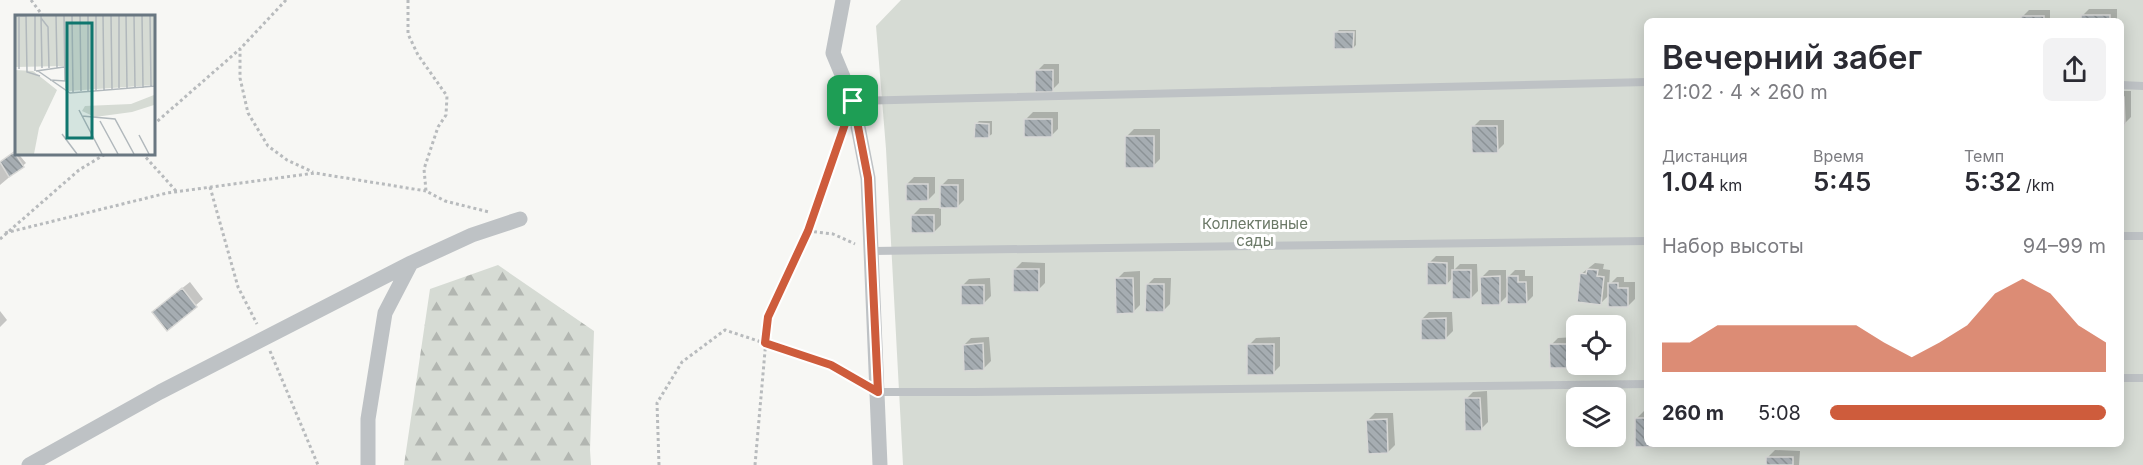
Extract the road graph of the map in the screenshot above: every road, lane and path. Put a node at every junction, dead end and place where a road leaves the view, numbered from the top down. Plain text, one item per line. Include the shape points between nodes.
1 (31, 0) edge
2 (286, 0) edge
3 (408, 0) edge
4 (843, 0) edge
5 (42, 15) edge
6 (240, 49) junction
7 (1644, 82) edge
8 (2124, 85) edge
9 (2143, 86) edge
10 (853, 101) junction
11 (154, 124) edge
12 (105, 154) edge
13 (143, 154) edge
14 (315, 173) junction
15 (426, 190) junction
16 (176, 191) junction
17 (492, 212) dead end
18 (520, 219) dead end
19 (808, 231) junction
20 (5, 233) junction
21 (2124, 236) edge
22 (2143, 236) edge
23 (0, 239) edge
24 (1644, 241) edge
25 (872, 251) junction
26 (411, 263) junction
27 (765, 343) junction
28 (2124, 378) edge
29 (2143, 378) edge
30 (1644, 384) edge
31 (878, 392) junction
32 (29, 465) edge
33 (368, 465) edge
34 (659, 465) edge
35 (755, 465) edge
36 (879, 465) edge

1 - 5 path
2 - 6 path
3 - 15 path via 408,34 447,96 446,115 424,169
4 - 10 street via 832,53
6 - 11 path
6 - 14 path via 240,78 248,113 268,146
7 - 10 lane
8 - 9 lane
10 - 19 path
10 - 25 street via 868,178
12 - 20 path via 79,170
13 - 16 path
14 - 15 path
14 - 16 path
15 - 17 path via 445,201
16 - 20 path
18 - 26 street
19 - 25 path via 832,234
19 - 27 path via 768,317
20 - 23 path
21 - 22 lane
24 - 25 lane
25 - 31 street
26 - 32 street via 160,392
26 - 33 street via 385,313 368,419
27 - 31 path via 831,365
27 - 34 path via 725,330 682,362 657,403
27 - 35 path
28 - 29 lane
30 - 31 lane
31 - 36 street

